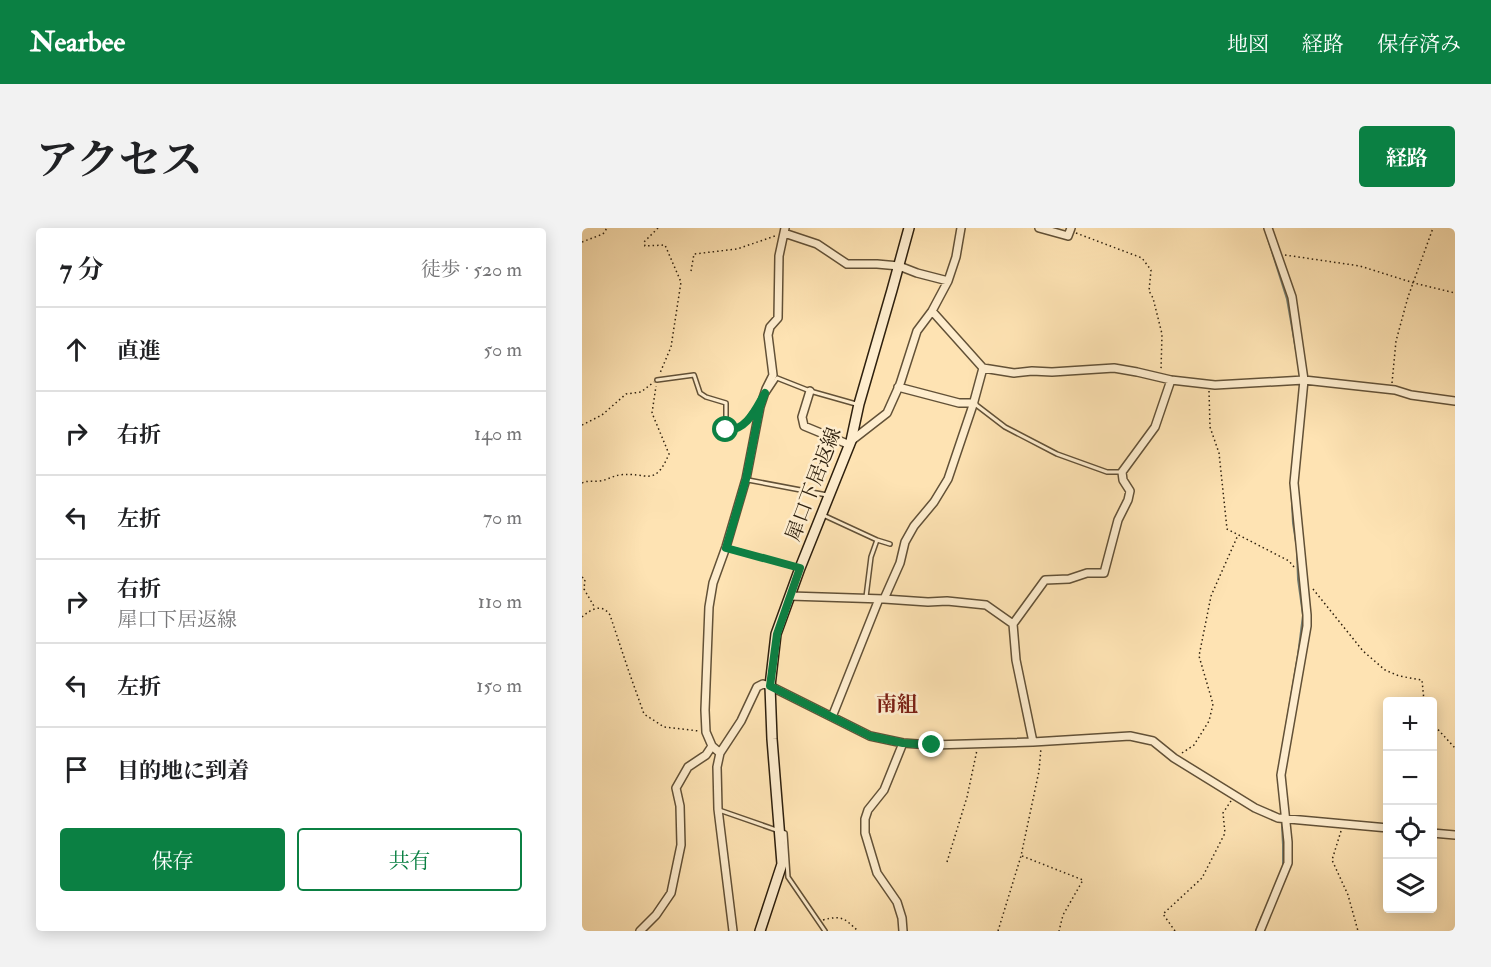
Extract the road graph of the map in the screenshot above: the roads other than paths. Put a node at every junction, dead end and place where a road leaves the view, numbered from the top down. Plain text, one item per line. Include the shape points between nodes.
1 (909, 228) edge
2 (961, 228) edge
3 (1039, 228) edge
4 (1268, 228) edge
5 (1070, 229) edge
6 (785, 231) edge
7 (898, 266) junction
8 (948, 281) junction
9 (932, 311) junction
10 (983, 368) junction
11 (657, 380) road end
12 (1171, 380) junction
13 (1304, 380) junction
14 (898, 387) junction
15 (810, 391) junction
16 (765, 393) junction
17 (1455, 401) edge
18 (762, 403) junction
19 (974, 403) junction
20 (859, 404) junction
21 (850, 443) junction
22 (1122, 472) junction
23 (746, 479) junction
24 (829, 496) junction
25 (822, 514) junction
26 (877, 540) junction
27 (890, 544) dead end
28 (726, 548) junction
29 (800, 568) junction
30 (790, 596) junction
31 (866, 599) junction
32 (881, 599) junction
33 (1013, 624) junction
34 (770, 686) junction
35 (832, 717) junction
36 (1033, 742) junction
37 (903, 743) junction
38 (712, 746) junction
39 (720, 753) junction
40 (718, 809) junction
41 (1282, 818) junction
42 (1383, 828) edge
43 (779, 831) junction
44 (1437, 833) edge
45 (1455, 835) edge
46 (640, 931) edge
47 (733, 931) edge
48 (760, 931) edge
49 (825, 931) edge
50 (903, 931) edge
51 (1260, 931) edge

1 - 7 main road, 犀口下居返線
2 - 8 street
3 - 5 street via 1068,236
4 - 13 street via 1292,297
6 - 7 street via 817,244 847,264
6 - 16 street via 779,256 778,318 768,335 773,375
7 - 8 street
7 - 20 main road, 犀口下居返線
8 - 9 street
9 - 10 street
9 - 14 street via 917,331
10 - 12 street via 1014,373 1114,368
10 - 19 street
11 - 16 lane via 694,375 700,393 726,403 726,430 748,421
12 - 13 street via 1208,384
12 - 22 street via 1155,427
13 - 17 street
13 - 41 street via 1294,483 1307,626 1281,775
14 - 19 street via 959,403
14 - 21 street via 887,412
15 - 18 lane via 777,378
15 - 20 lane
15 - 21 street via 802,417 804,426
16 - 18 street
18 - 23 street
19 - 22 lane via 1005,427 1057,454 1107,472
19 - 32 street via 948,479 905,542 900,563
20 - 21 main road, 犀口下居返線
21 - 24 main road, 犀口下居返線
22 - 33 street via 1130,491 1104,573 1045,580
23 - 24 lane
23 - 28 street
24 - 25 main road, 犀口下居返線
25 - 26 lane
25 - 29 main road, 犀口下居返線
26 - 27 lane
26 - 31 lane
28 - 29 lane
28 - 38 street via 709,607 705,710 706,732
29 - 30 main road, 犀口下居返線
30 - 31 street
30 - 34 main road, 犀口下居返線 via 777,634
31 - 32 street
32 - 33 street via 986,605
32 - 35 street
33 - 36 street via 1016,660
34 - 35 street
34 - 39 street via 757,687
34 - 43 main road, 犀口下居返線
35 - 37 street via 870,736
36 - 37 street
36 - 41 street via 1130,736 1153,741 1255,808
37 - 50 street via 884,790 865,819 865,833 877,873 897,902
38 - 39 street
38 - 46 street via 688,767 676,788 681,845 671,893
39 - 40 street
40 - 43 lane
40 - 47 street
41 - 42 street
41 - 51 street via 1288,863
43 - 48 main road, 犀口下居返線 via 782,864
43 - 49 lane via 785,833 788,878
44 - 45 street

